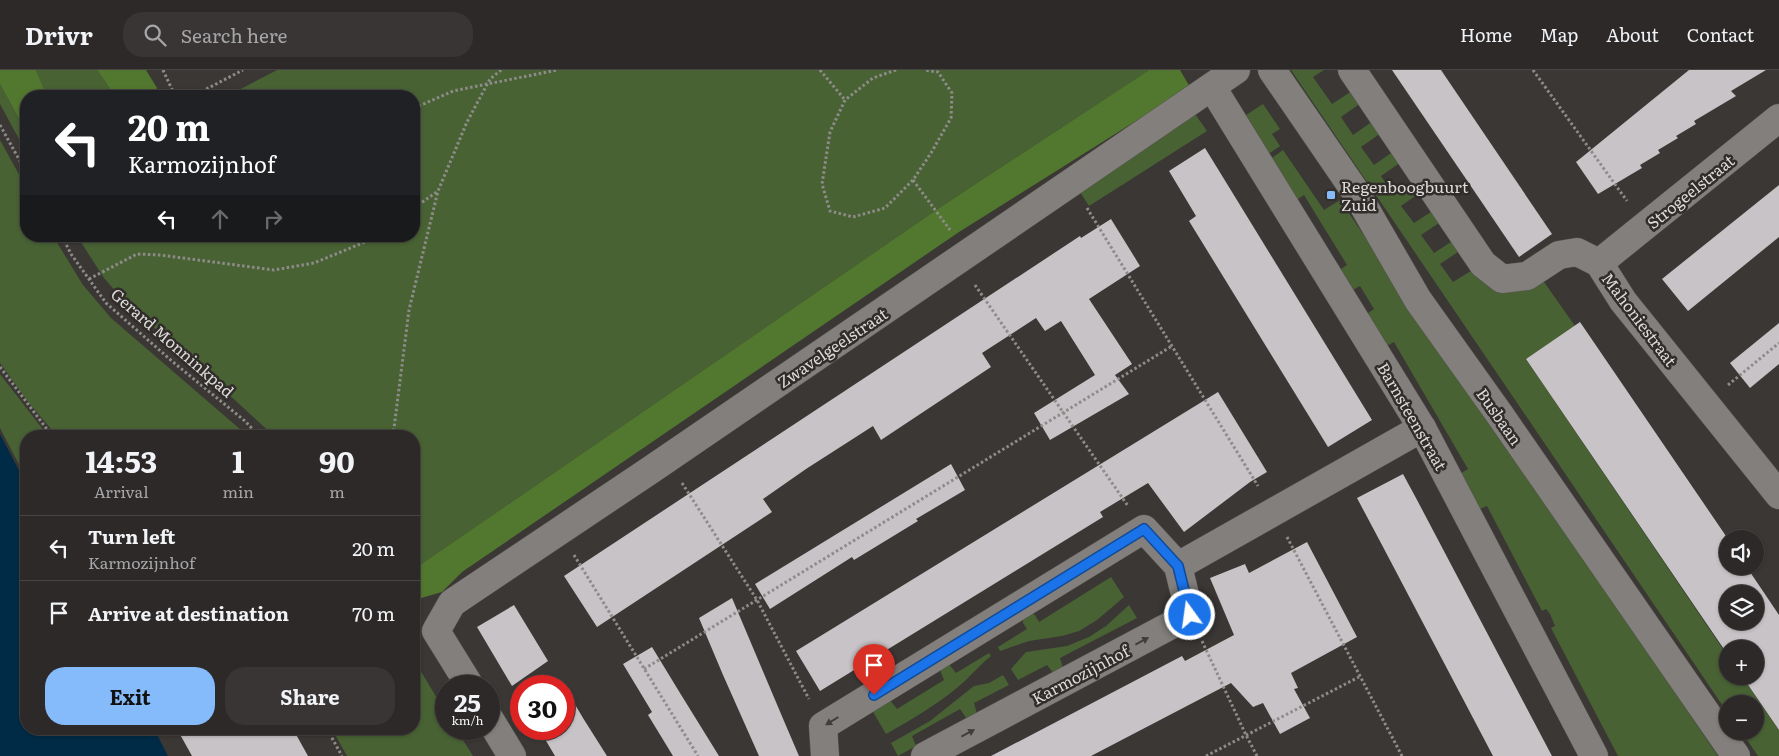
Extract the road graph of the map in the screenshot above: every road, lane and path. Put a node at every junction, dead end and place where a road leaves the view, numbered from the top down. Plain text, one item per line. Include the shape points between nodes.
1 (163, 70) edge
2 (243, 70) edge
3 (501, 70) edge
4 (557, 70) edge
5 (820, 70) edge
6 (896, 70) edge
7 (924, 70) edge
8 (1236, 70) edge
9 (1272, 70) edge
10 (1352, 70) edge
11 (1535, 71) edge
12 (487, 84) junction
13 (1212, 87) junction
14 (172, 90) edge
15 (205, 90) edge
16 (845, 100) junction
17 (420, 105) edge
18 (1779, 118) edge
19 (0, 125) edge
20 (20, 161) edge
21 (913, 180) junction
22 (1071, 183) junction
23 (438, 191) junction
24 (420, 204) edge
25 (1647, 226) junction
26 (65, 242) edge
27 (365, 242) edge
28 (963, 256) junction
29 (1599, 263) junction
30 (89, 279) junction
31 (1779, 344) edge
32 (1172, 346) junction
33 (0, 368) edge
34 (1706, 403) junction
35 (1062, 413) junction
36 (1422, 428) junction
37 (47, 430) edge
38 (253, 430) edge
39 (394, 430) edge
40 (666, 459) junction
41 (1779, 494) edge
42 (1274, 512) junction
43 (1144, 529) junction
44 (559, 531) junction
45 (1178, 566) junction
46 (757, 600) junction
47 (1190, 615) junction
48 (644, 669) junction
49 (463, 675) edge
50 (1360, 677) junction
51 (823, 726) junction
52 (330, 735) edge
53 (1246, 735) junction
54 (500, 736) edge
55 (342, 756) edge
56 (512, 756) edge
57 (698, 756) edge
58 (826, 756) edge
59 (925, 756) edge
60 (1206, 756) edge
61 (1257, 756) edge
62 (1402, 756) edge
63 (1594, 756) edge
64 (1736, 756) edge

1 - 14 path
2 - 15 path
3 - 12 path
4 - 12 path
5 - 16 path
6 - 16 path via 873,78
7 - 21 path via 938,72 952,93 951,118
8 - 13 street, Zwavelgeelstraat
9 - 64 street, Busbaan via 1355,191 1418,300
10 - 29 street, Mahoniestraat via 1483,264 1502,279 1527,276 1559,255 1577,252
11 - 25 path
12 - 17 path via 453,90
12 - 23 path
13 - 22 street, Zwavelgeelstraat
13 - 36 street, Barnsteenstraat
16 - 21 path via 830,132 822,184 830,211 853,217 886,208
18 - 25 street, Strogeelstraat
19 - 20 path
21 - 28 path
22 - 28 street, Zwavelgeelstraat
22 - 32 path
23 - 24 path
23 - 39 path via 409,310
25 - 29 street, Strogeelstraat
26 - 30 path, Gerard Monninkpad
27 - 30 path via 314,264 274,270 160,254 137,254
28 - 35 path
28 - 40 street, Zwavelgeelstraat
29 - 34 street, Mahoniestraat via 1623,301
30 - 38 path, Gerard Monninkpad via 106,303
31 - 34 path
32 - 35 path
32 - 42 path
33 - 37 path
34 - 41 street, Mahoniestraat
35 - 43 path
35 - 46 path
36 - 42 street
36 - 63 street, Barnsteenstraat
40 - 44 street, Zwavelgeelstraat
40 - 46 path
42 - 45 street
42 - 50 path
43 - 45 street
43 -> 51 street
44 - 48 path
44 - 49 street, Zwavelgeelstraat via 452,603 436,630
45 - 47 street
46 - 48 path
46 - 51 path
47 - 53 path
59 -> 47 street, Karmozijnhof
48 - 57 path
50 - 53 path
50 - 62 path
51 - 58 street
52 - 55 path
53 - 60 path
53 - 61 path
54 - 56 street

